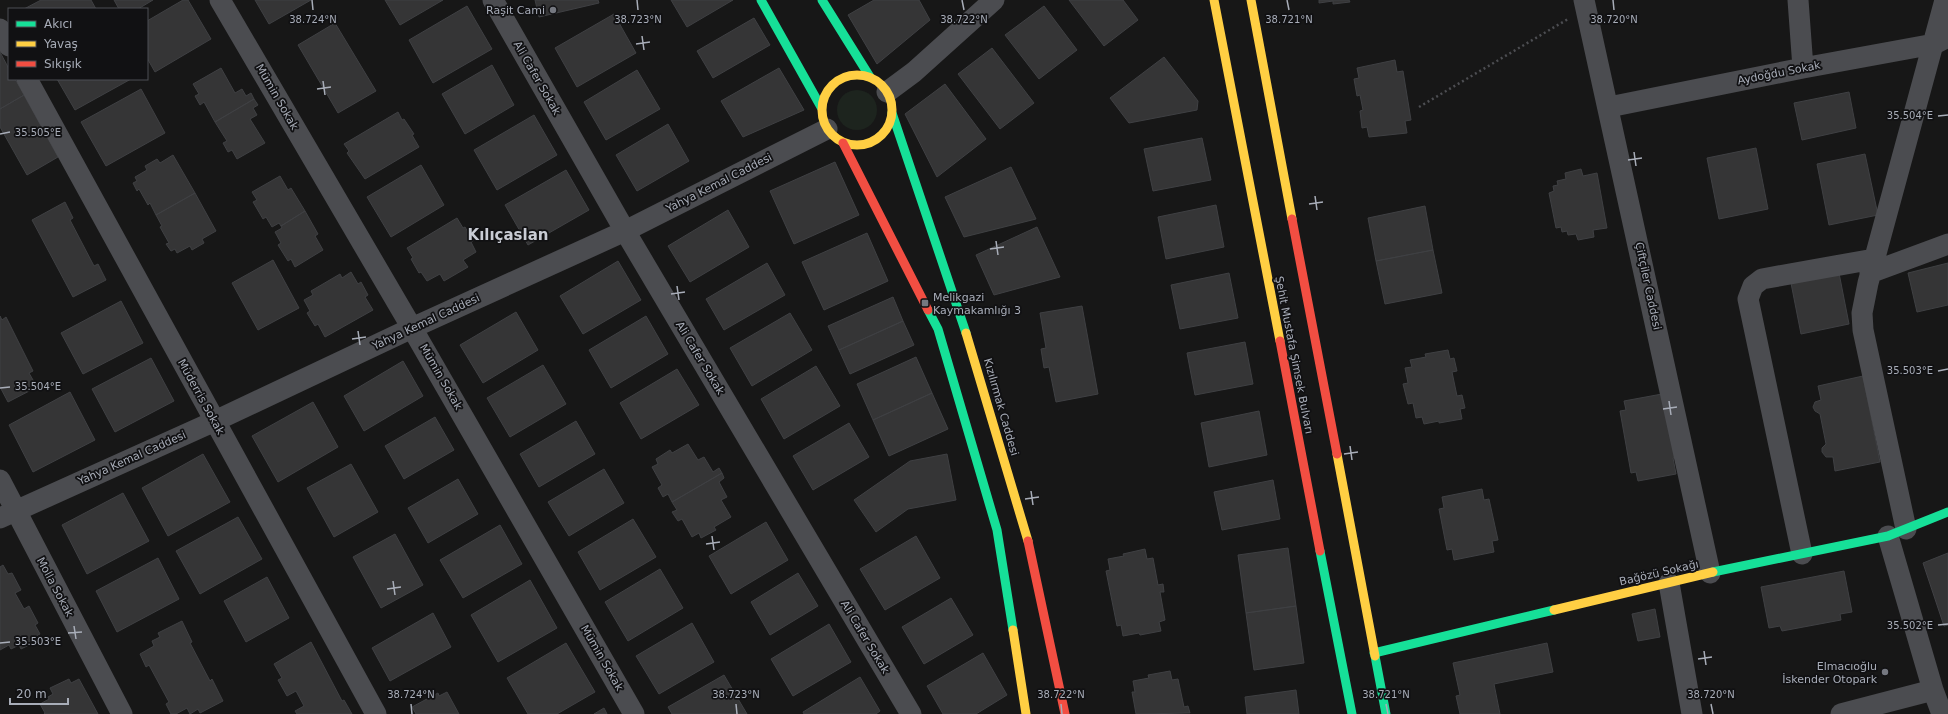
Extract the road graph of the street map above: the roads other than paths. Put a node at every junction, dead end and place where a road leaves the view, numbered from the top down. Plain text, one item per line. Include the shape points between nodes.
1 (220, 0) edge
2 (493, 0) edge
3 (761, 0) edge
4 (822, 0) edge
5 (994, 0) edge
6 (1214, 0) edge
7 (1251, 0) edge
8 (1798, 0) edge
9 (1945, 0) edge
10 (1585, 4) edge
11 (0, 29) edge
12 (1941, 40) edge
13 (8, 44) edge
14 (1803, 68) junction
15 (870, 77) junction
16 (28, 80) edge
17 (886, 92) junction
18 (821, 107) junction
19 (1609, 107) junction
20 (892, 113) junction
21 (827, 129) junction
22 (843, 143) junction
23 (625, 231) junction
24 (1948, 244) edge
25 (1872, 266) junction
26 (412, 328) junction
27 (215, 421) junction
28 (0, 480) edge
29 (1948, 512) edge
30 (8, 514) edge
31 (1897, 533) junction
32 (1802, 554) junction
33 (1710, 573) junction
34 (1669, 583) junction
35 (1374, 653) junction
36 (1933, 690) junction
37 (122, 714) edge
38 (376, 714) edge
39 (634, 714) edge
40 (910, 714) edge
41 (1026, 714) edge
42 (1065, 714) edge
43 (1352, 714) edge
44 (1386, 714) edge
45 (1692, 714) edge
46 (1841, 714) edge
47 (1942, 714) edge

1 - 26 street, Mümin Sokak
2 - 23 street, Ali Cafer Sokak
3 - 18 main road
4 - 15 main road
5 - 17 street via 914,72
6 - 43 main road, Şehit Mustafa Şimsek Bulvarı
7 - 35 main road
8 - 14 street
9 - 12 street
10 - 19 street, Çiftçiler Caddesi
11 - 13 street
12 - 14 street, Aydoğdu Sokak
12 - 25 street
14 - 19 street, Aydoğdu Sokak
15 - 17 main road
15 - 18 main road via 848,76 838,80 830,87
16 - 27 street, Müderris Sokak
17 - 20 main road via 891,102
18 - 21 main road
19 - 33 street, Çiftçiler Caddesi
20 - 22 main road via 884,133 875,140 865,144
20 - 42 main road, Kızılırmak Caddesi via 964,325 1027,536
21 - 22 main road
21 - 23 street, Yahya Kemal Caddesi
22 - 41 main road via 938,329 997,530
23 - 26 street, Yahya Kemal Caddesi
23 - 40 street, Ali Cafer Sokak
24 - 25 street
25 - 31 street via 1864,297 1863,330
25 - 32 street via 1762,280 1753,286 1748,299
26 - 27 street, Yahya Kemal Caddesi
26 - 39 street, Mümin Sokak
27 - 30 street, Yahya Kemal Caddesi
27 - 38 street, Müderris Sokak
28 - 30 street, Molla Sokak
29 - 31 main road, Bağözü Sokağı
30 - 37 street, Molla Sokak
31 - 32 main road, Bağözü Sokağı
31 - 36 street
32 - 33 main road, Bağözü Sokağı
33 - 34 main road, Bağözü Sokağı
34 - 35 main road, Bağözü Sokağı
34 - 45 street
35 - 44 main road
36 - 46 street
36 - 47 street

